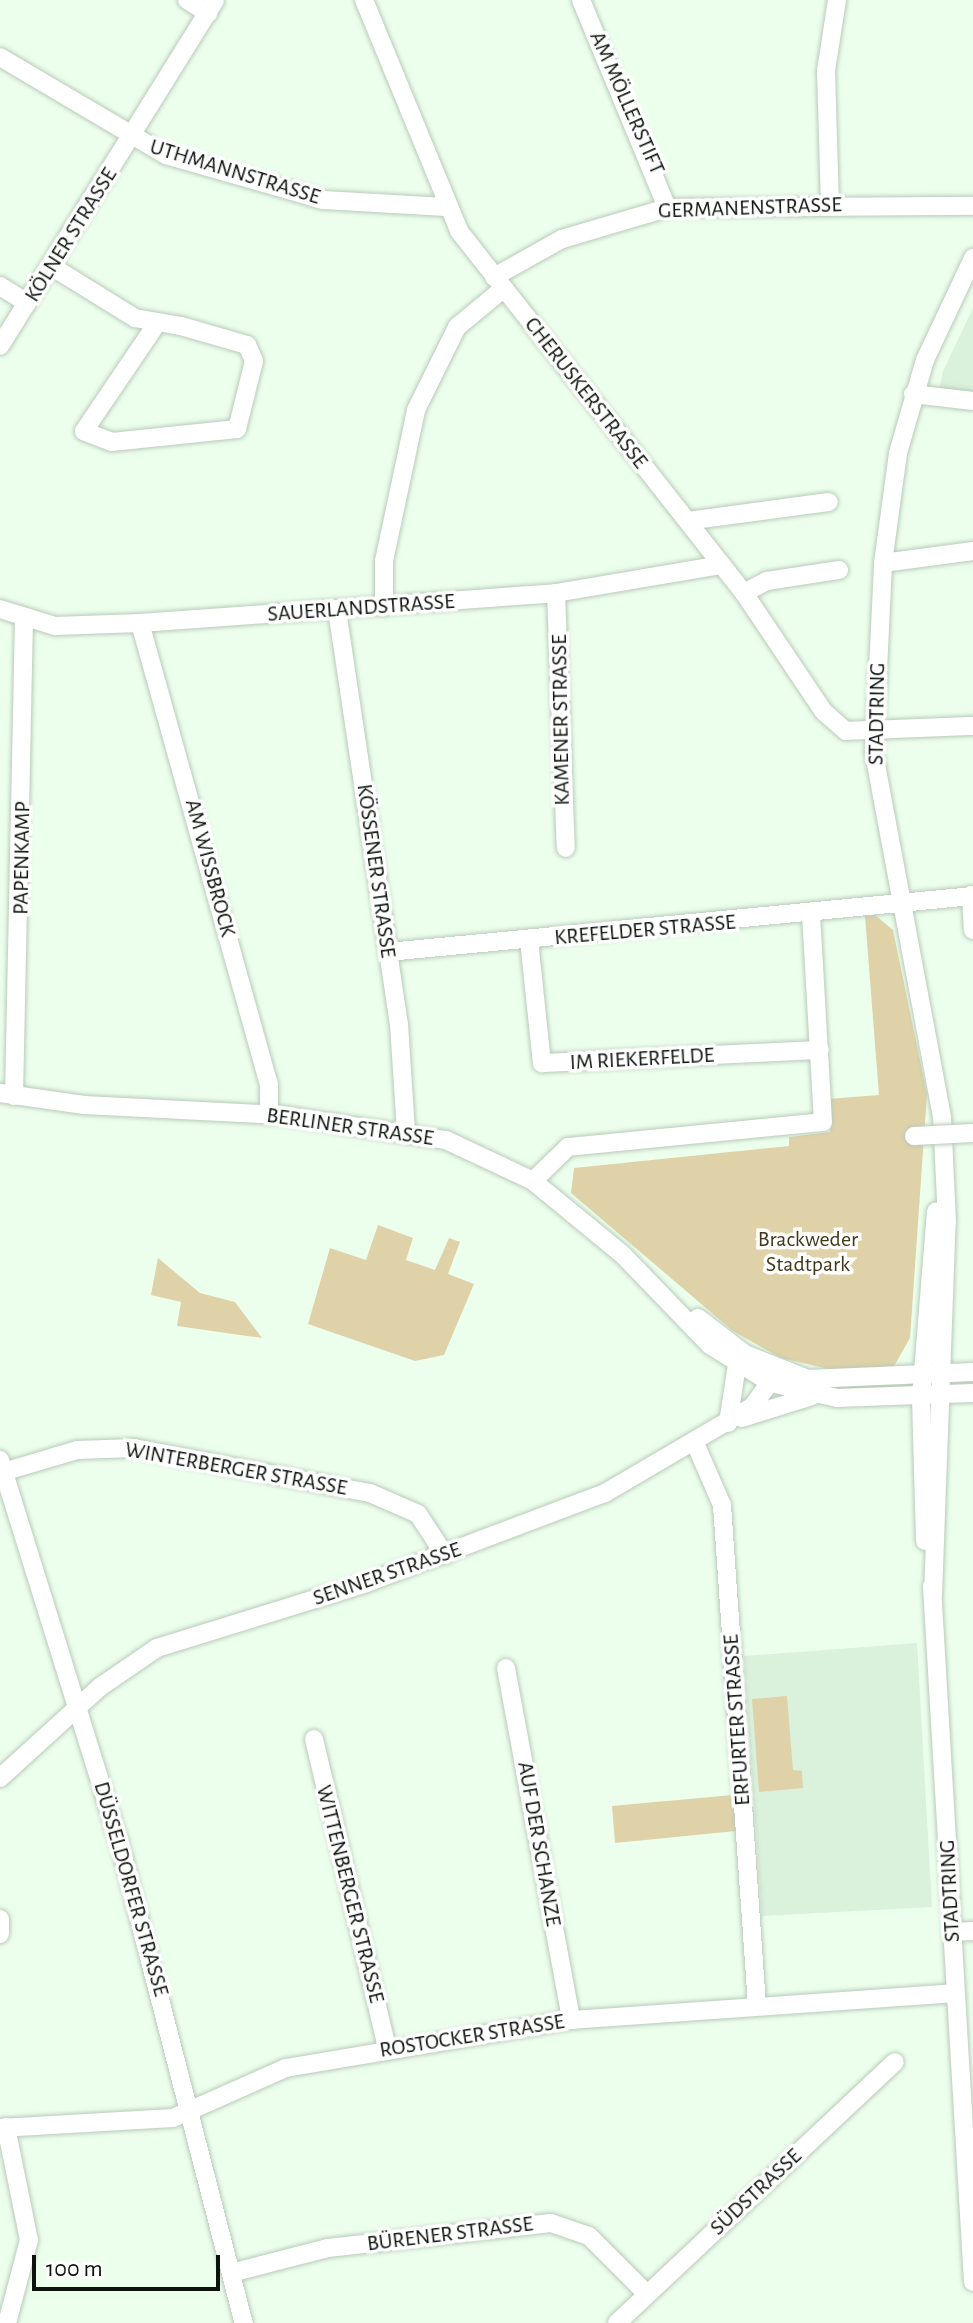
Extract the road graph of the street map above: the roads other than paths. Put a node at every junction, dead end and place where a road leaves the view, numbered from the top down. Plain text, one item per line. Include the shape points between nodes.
1 (187, 0) edge
2 (364, 0) edge
3 (581, 0) edge
4 (837, 0) edge
5 (211, 6) edge
6 (0, 57) edge
7 (132, 138) junction
8 (830, 205) junction
9 (973, 206) edge
10 (446, 207) junction
11 (667, 208) junction
12 (973, 258) edge
13 (51, 266) junction
14 (498, 283) junction
15 (0, 286) edge
16 (27, 303) junction
17 (157, 323) junction
18 (0, 346) edge
19 (913, 394) junction
20 (973, 401) edge
21 (829, 502) dead end
22 (688, 521) junction
23 (973, 551) edge
24 (883, 563) junction
25 (722, 565) junction
26 (839, 570) dead end
27 (556, 593) junction
28 (744, 593) junction
29 (384, 607) junction
30 (0, 609) edge
31 (337, 610) junction
32 (24, 620) junction
33 (140, 623) junction
34 (973, 726) edge
35 (875, 732) junction
36 (566, 848) dead end
37 (972, 896) edge
38 (900, 901) junction
39 (811, 916) junction
40 (973, 930) edge
41 (529, 940) junction
42 (388, 952) junction
43 (820, 1050) junction
44 (7, 1094) edge
45 (269, 1115) junction
46 (406, 1133) junction
47 (973, 1133) edge
48 (914, 1136) dead end
49 (943, 1180) junction
50 (533, 1181) junction
51 (653, 1283) junction
52 (737, 1365) junction
53 (973, 1372) edge
54 (942, 1374) junction
55 (922, 1376) junction
56 (774, 1377) junction
57 (973, 1393) edge
58 (941, 1395) junction
59 (812, 1396) junction
60 (921, 1397) junction
61 (728, 1423) junction
62 (695, 1443) junction
63 (2, 1466) edge
64 (445, 1555) junction
65 (933, 1595) junction
66 (506, 1668) dead end
67 (77, 1707) junction
68 (314, 1739) dead end
69 (4, 1767) edge
70 (0, 1919) edge
71 (973, 1931) edge
72 (952, 1932) junction
73 (0, 1934) edge
74 (955, 1993) junction
75 (757, 2002) junction
76 (571, 2020) junction
77 (387, 2049) junction
78 (895, 2062) dead end
79 (193, 2108) junction
80 (3, 2128) edge
81 (231, 2273) junction
82 (973, 2282) edge
83 (646, 2293) junction
84 (7, 2323) edge
85 (244, 2323) edge
86 (617, 2323) edge

1 - 5 street
2 - 10 street, CHERUSKERSTRASSE
3 - 11 street, AM MÖLLERSTIFT
4 - 8 street via 826,71
5 - 7 street, KÖLNER STRASSE
6 - 7 street, UTHMANNSTRASSE
7 - 10 street, UTHMANNSTRASSE via 323,200
7 - 13 street, KÖLNER STRASSE
8 - 9 street, GERMANENSTRASSE
8 - 11 street, GERMANENSTRASSE
10 - 14 street, CHERUSKERSTRASSE
11 - 14 street, GERMANENSTRASSE via 562,239
12 - 19 street, STADTRING
13 - 16 street, KÖLNER STRASSE
13 - 17 street via 122,311
14 - 22 street, CHERUSKERSTRASSE
14 - 29 street, GERMANENSTRASSE via 457,327 416,410 384,561
15 - 16 street
16 - 18 street, KÖLNER STRASSE
17 - 17 street via 253,352 237,429 112,442 84,431
19 - 20 street
19 - 24 street, STADTRING
21 - 22 street
22 - 25 street, CHERUSKERSTRASSE
23 - 24 street
24 - 35 street, STADTRING
25 - 27 street, SAUERLANDSTRASSE
25 - 28 street, CHERUSKERSTRASSE
26 - 28 street via 767,581
27 - 29 street, SAUERLANDSTRASSE
27 - 36 street, KAMENER STRASSE
28 - 35 street, CHERUSKERSTRASSE via 831,719 846,731
29 - 31 street, SAUERLANDSTRASSE
30 - 32 street, SAUERLANDSTRASSE
31 - 33 street, SAUERLANDSTRASSE
31 - 42 street, KÖSSENER STRASSE
32 - 33 street, SAUERLANDSTRASSE
32 - 44 street, PAPENKAMP
33 - 45 street, AM WISSBROCK via 269,1084
34 - 35 street, CHERUSKERSTRASSE
35 - 38 street, STADTRING via 877,786
37 - 38 street, KREFELDER STRASSE
37 - 40 street
38 - 39 street, KREFELDER STRASSE
38 - 49 street, STADTRING via 939,1080
39 - 41 street, KREFELDER STRASSE
39 - 43 street
41 - 42 street, KREFELDER STRASSE
41 - 43 street, IM RIEKERFELDE via 542,1063
42 - 46 street, KÖSSENER STRASSE
43 - 50 street via 823,1122 568,1147
44 - 45 street, BERLINER STRASSE
45 - 46 street, BERLINER STRASSE
46 - 50 street, BERLINER STRASSE via 492,1156
47 - 48 street, bridge
49 - 54 street, STADTRING
49 - 55 street, STADTRING
50 - 51 street, BERLINER STRASSE
51 - 52 street, BERLINER STRASSE
51 - 56 street, BERLINER STRASSE
52 - 56 street, BERLINER STRASSE
52 - 61 street
53 - 54 street, BERLINER STRASSE
54 - 55 street, BERLINER STRASSE
54 - 58 street, STADTRING
55 - 56 street, BERLINER STRASSE via 834,1382
55 - 60 street, STADTRING
56 - 59 street, BERLINER STRASSE
56 - 61 street, SENNER STRASSE
57 - 58 street, BERLINER STRASSE
58 - 60 street, BERLINER STRASSE
58 - 65 street, STADTRING
59 - 60 street, BERLINER STRASSE
59 - 61 street
60 - 65 street, STADTRING
61 - 62 street, SENNER STRASSE
62 - 64 street, SENNER STRASSE via 605,1493
62 - 75 street, ERFURTER STRASSE via 722,1505
63 - 64 street, WINTERBERGER STRASSE via 77,1450 134,1448 370,1493 418,1514
63 - 67 street, DÜSSELDORFER STRASSE
64 - 67 street, SENNER STRASSE via 157,1648
65 - 72 street, STADTRING
66 - 76 street, AUF DER SCHANZE
67 - 69 street, SENNER STRASSE
67 - 79 street, DÜSSELDORFER STRASSE
68 - 77 street, WITTENBERGER STRASSE
70 - 73 street
71 - 72 street
72 - 74 street, STADTRING
74 - 75 street, ROSTOCKER STRASSE
74 - 82 street, STADTRING
75 - 76 street, ROSTOCKER STRASSE
76 - 77 street, ROSTOCKER STRASSE
77 - 79 street, ROSTOCKER STRASSE via 286,2068
78 - 83 street, SÜDSTRASSE
79 - 80 street, ROSTOCKER STRASSE via 173,2118
79 - 81 street, DÜSSELDORFER STRASSE
80 - 84 street via 29,2240
81 - 83 street, BÜRENER STRASSE via 328,2248 551,2223 589,2236
81 - 85 street, DÜSSELDORFER STRASSE
83 - 86 street, SÜDSTRASSE

